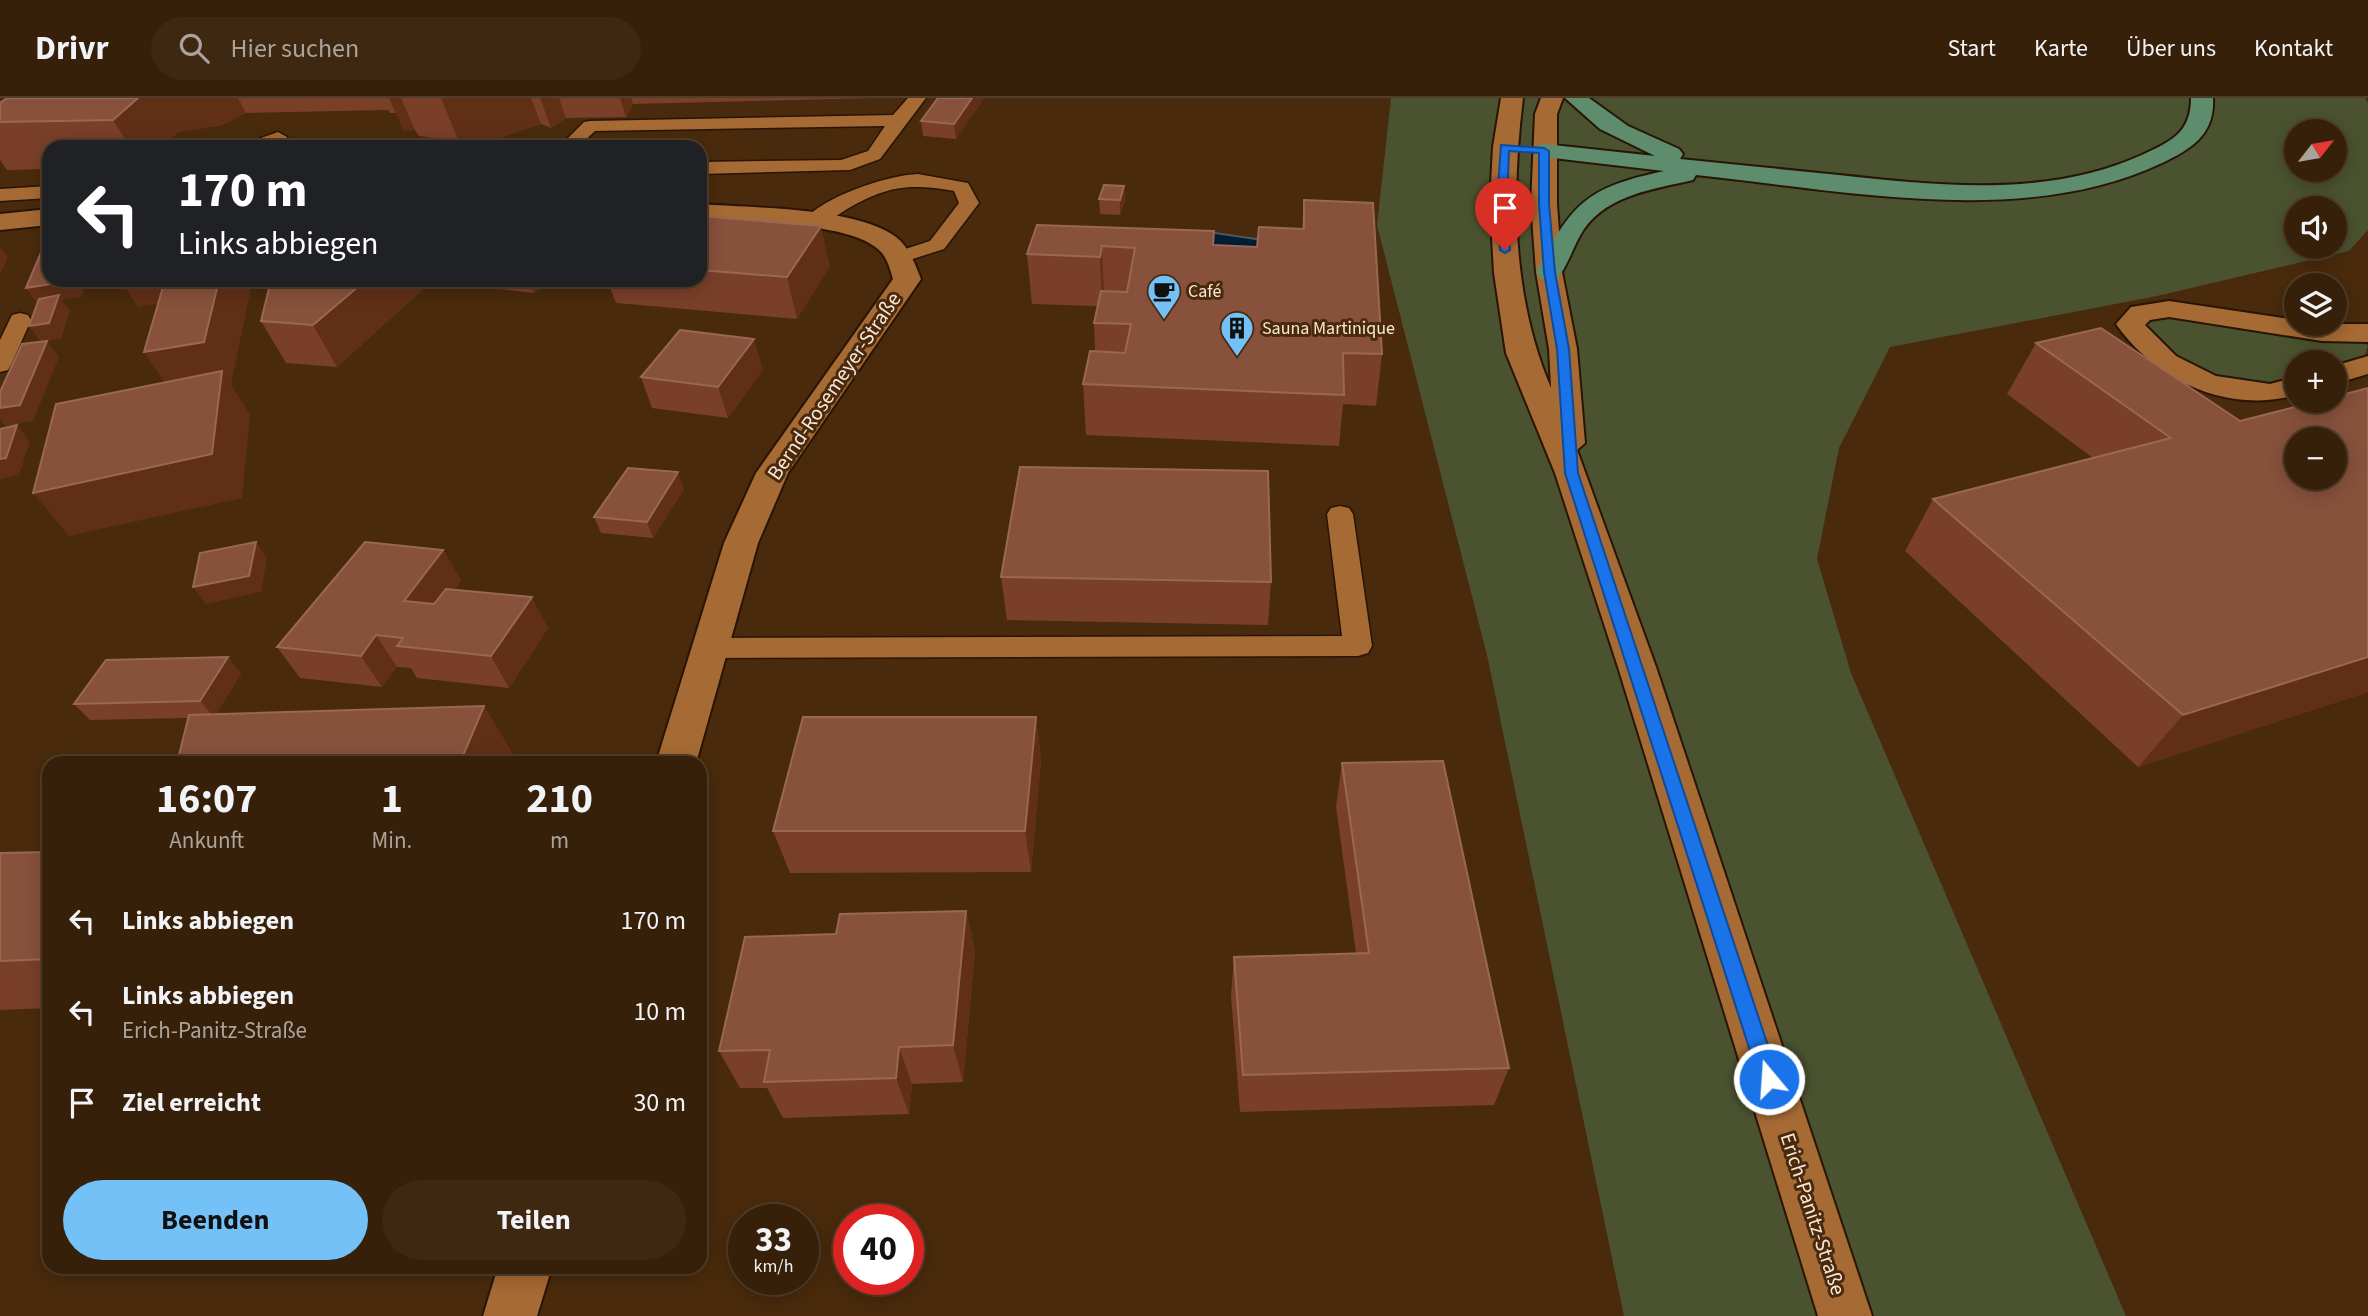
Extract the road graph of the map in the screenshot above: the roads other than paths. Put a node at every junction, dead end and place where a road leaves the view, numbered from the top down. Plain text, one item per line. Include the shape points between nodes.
1 (917, 98) edge
2 (1512, 98) edge
3 (1552, 98) edge
4 (1576, 98) edge
5 (2202, 98) edge
6 (898, 120) junction
7 (575, 140) edge
8 (1504, 148) junction
9 (1544, 151) junction
10 (707, 168) edge
11 (1712, 169) junction
12 (42, 192) edge
13 (0, 195) edge
14 (707, 213) edge
15 (42, 218) edge
16 (0, 222) edge
17 (813, 222) junction
18 (900, 257) junction
19 (1549, 272) junction
20 (20, 320) dead end
21 (2368, 333) edge
22 (0, 365) edge
23 (2368, 366) edge
24 (2347, 372) edge
25 (2284, 389) edge
26 (1572, 473) junction
27 (1340, 514) dead end
28 (709, 648) junction
29 (678, 756) edge
30 (523, 1274) edge
31 (510, 1316) edge
32 (1844, 1316) edge

1 - 6 lane
2 - 8 street, Erich-Panitz-Straße
3 - 9 street, Erich-Panitz-Straße via 1546,114
4 - 11 main road via 1608,124 1649,146
5 - 11 main road via 2201,119 2185,141 2149,163 2103,179 2040,189 1967,192
6 - 7 lane via 590,126
6 - 10 lane via 874,155 843,166
8 - 9 street
8 - 26 street, Erich-Panitz-Straße via 1507,274 1521,353
9 - 11 main road
9 - 19 street, Erich-Panitz-Straße
11 - 19 main road via 1648,181 1610,197 1578,219
12 - 13 lane
14 - 17 street
15 - 16 street
17 - 18 street via 860,230 885,241
17 - 18 lane via 883,186 916,180 961,187 970,203 937,245
18 - 28 street, Bernd-Rosemeyer-Straße via 907,279 772,473 741,543
19 - 26 street, Erich-Panitz-Straße via 1563,349
20 - 22 lane
21 - 25 street via 2322,332 2169,309 2141,313 2130,324 2166,362 2208,384 2270,393
23 - 24 street
26 - 32 street, Erich-Panitz-Straße
27 - 28 lane via 1358,646
28 - 29 street, Bernd-Rosemeyer-Straße
30 - 31 street

